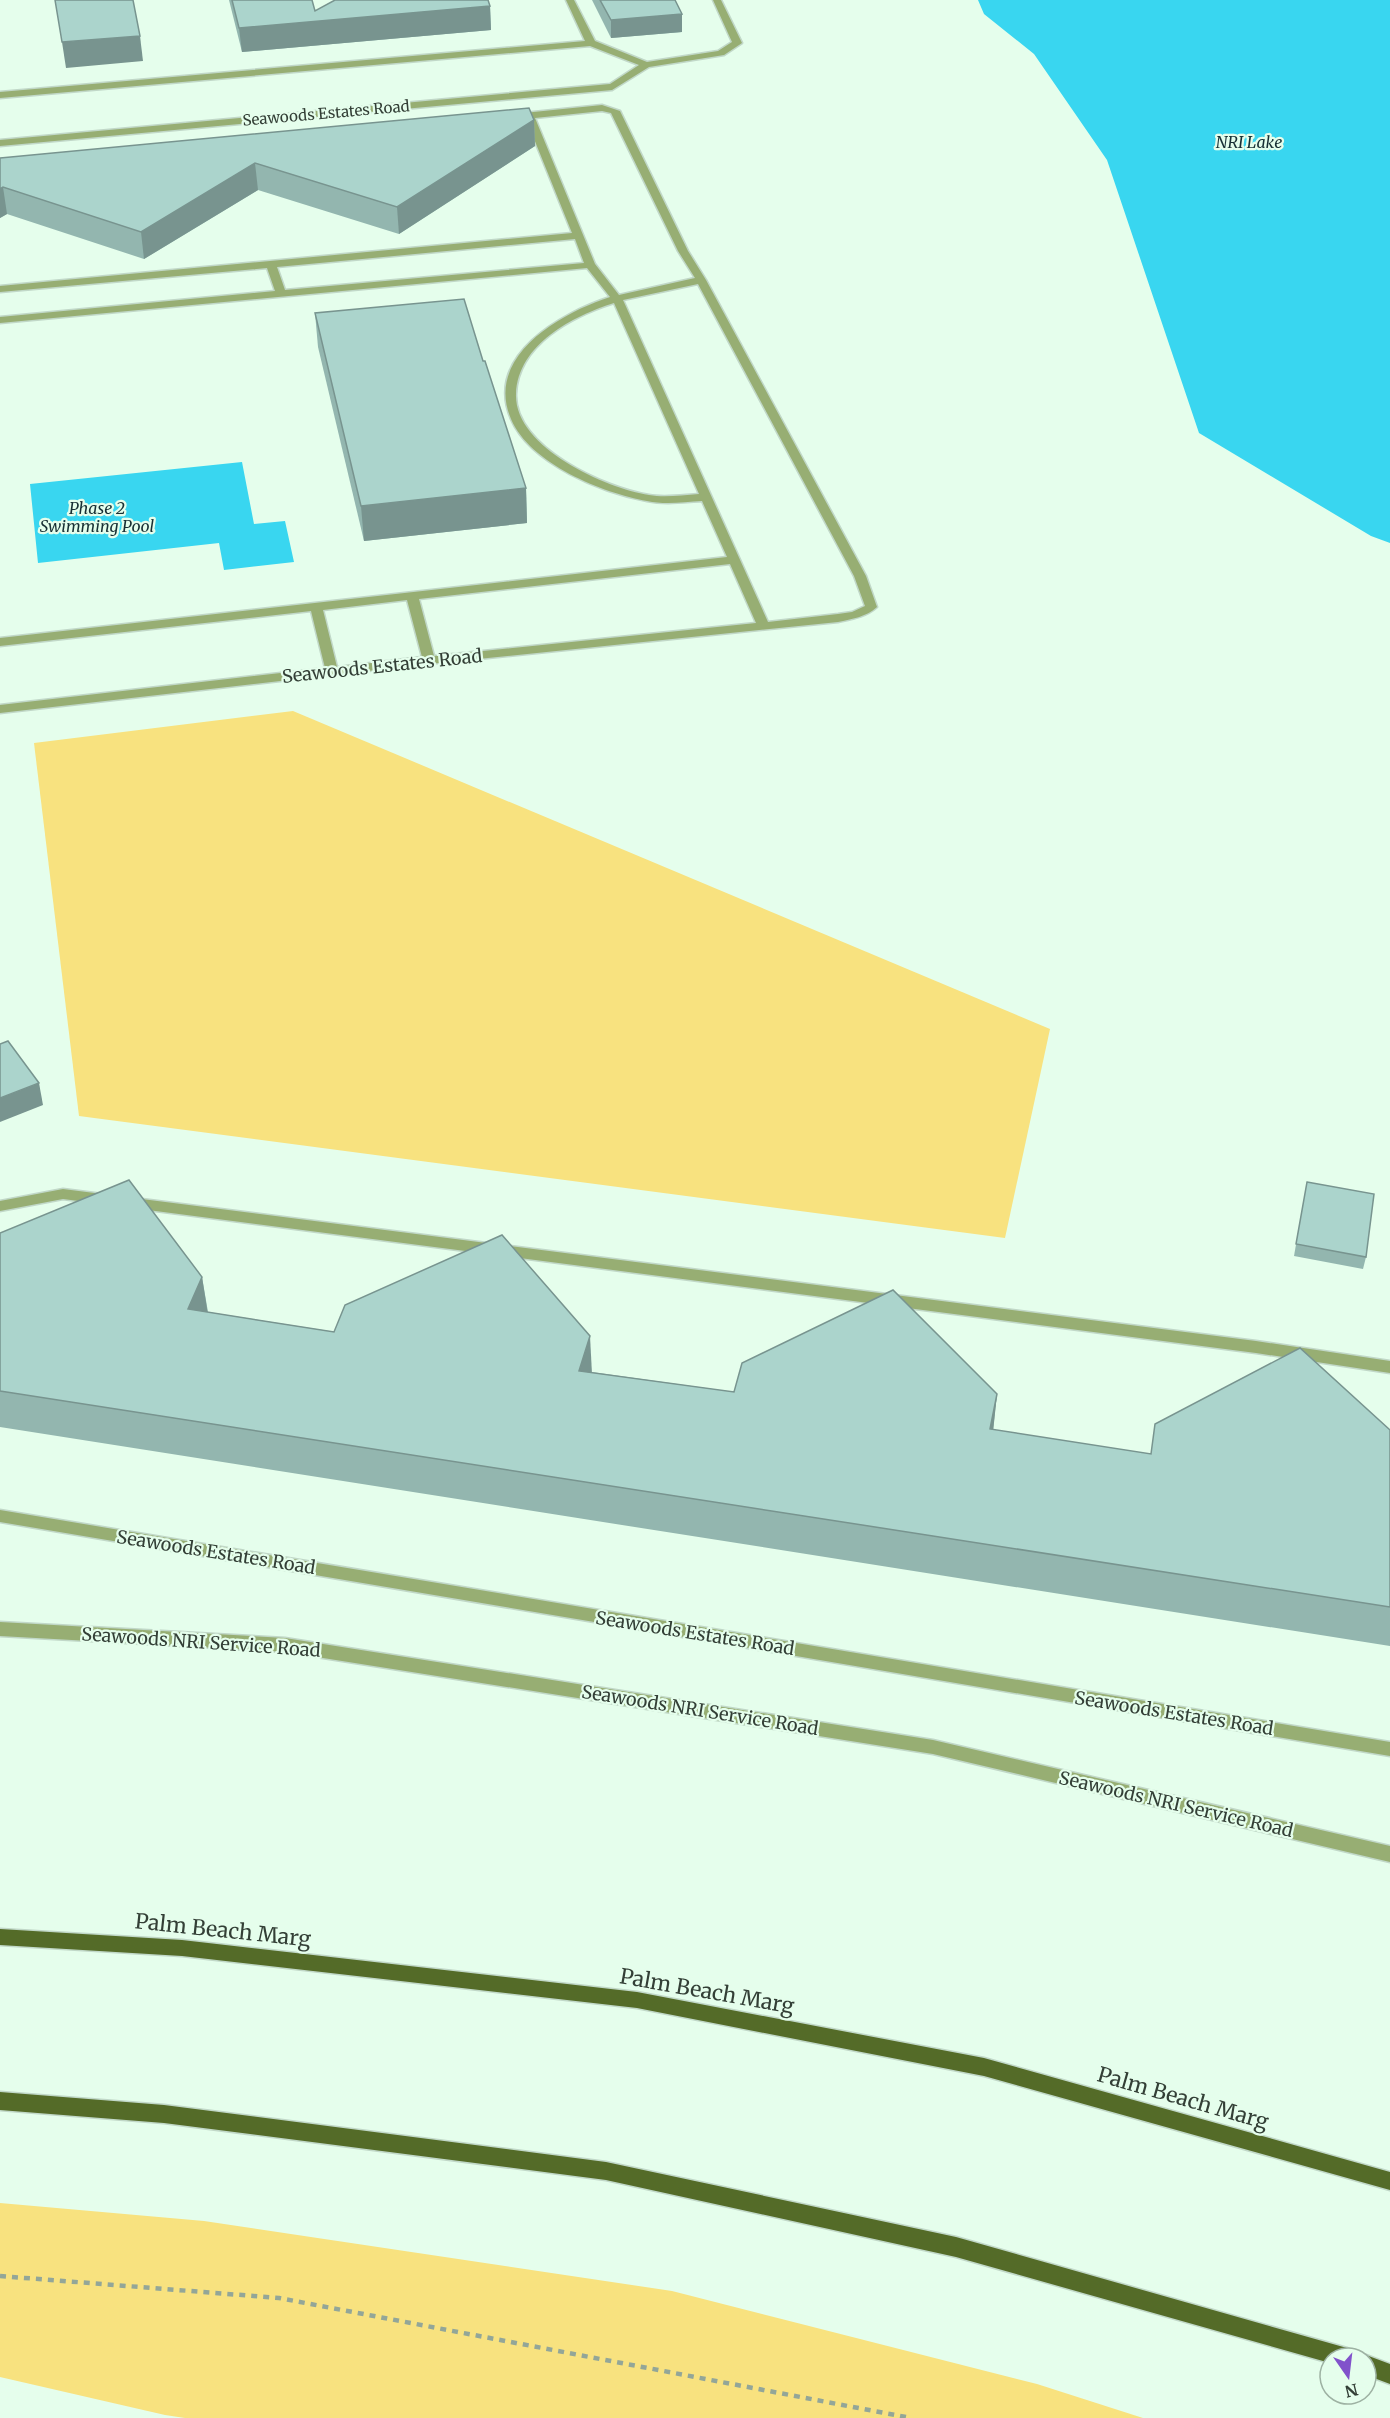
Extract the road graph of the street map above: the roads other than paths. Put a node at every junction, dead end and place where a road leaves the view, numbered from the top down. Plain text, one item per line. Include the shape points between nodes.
1 (570, 0) edge
2 (717, 0) edge
3 (591, 43) junction
4 (646, 65) junction
5 (0, 95) edge
6 (530, 116) junction
7 (507, 118) edge
8 (0, 143) edge
9 (578, 236) junction
10 (271, 264) junction
11 (590, 265) junction
12 (701, 280) junction
13 (0, 290) edge
14 (281, 294) junction
15 (616, 299) junction
16 (0, 320) edge
17 (706, 497) junction
18 (734, 560) junction
19 (412, 596) junction
20 (316, 606) junction
21 (763, 624) junction
22 (0, 642) edge
23 (429, 660) junction
24 (332, 671) junction
25 (0, 709) edge
26 (0, 1206) edge
27 (1390, 1367) edge
28 (0, 1516) edge
29 (0, 1629) edge
30 (1390, 1749) edge
31 (1390, 1854) edge
32 (0, 1937) edge
33 (0, 2102) edge
34 (1390, 2181) edge
35 (1318, 2350) edge

1 - 3 street
2 - 4 street, Seawoods Estates Road via 737,43 721,53
3 - 4 street
3 - 5 street
4 - 8 street, Seawoods Estates Road via 612,87
6 - 7 street, Seawoods Estates Road
6 - 9 street
6 - 12 street, Seawoods Estates Road via 602,108 615,111
9 - 10 street
9 - 11 street
10 - 13 street
10 - 14 street
11 - 14 street
11 - 15 street
12 - 15 street
12 - 21 street, Seawoods Estates Road via 860,576 871,607 838,618
14 - 16 street
15 - 17 street
15 - 17 street via 574,316 541,336 519,360 510,387 513,414 529,440 558,464 599,484 648,498
17 - 18 street
18 - 19 street
18 - 21 street
19 - 20 street
19 - 23 street
20 - 22 street
20 - 24 street
21 - 23 street, Seawoods Estates Road
23 - 24 street, Seawoods Estates Road
24 - 25 street, Seawoods Estates Road
26 - 27 street via 63,1194
28 - 30 street, Seawoods Estates Road
29 - 31 street, Seawoods NRI Service Road via 285,1645 933,1747
32 - 34 main road, Palm Beach Marg via 182,1948 637,2000 984,2067
33 - 35 main road via 164,2114 606,2171 956,2247

